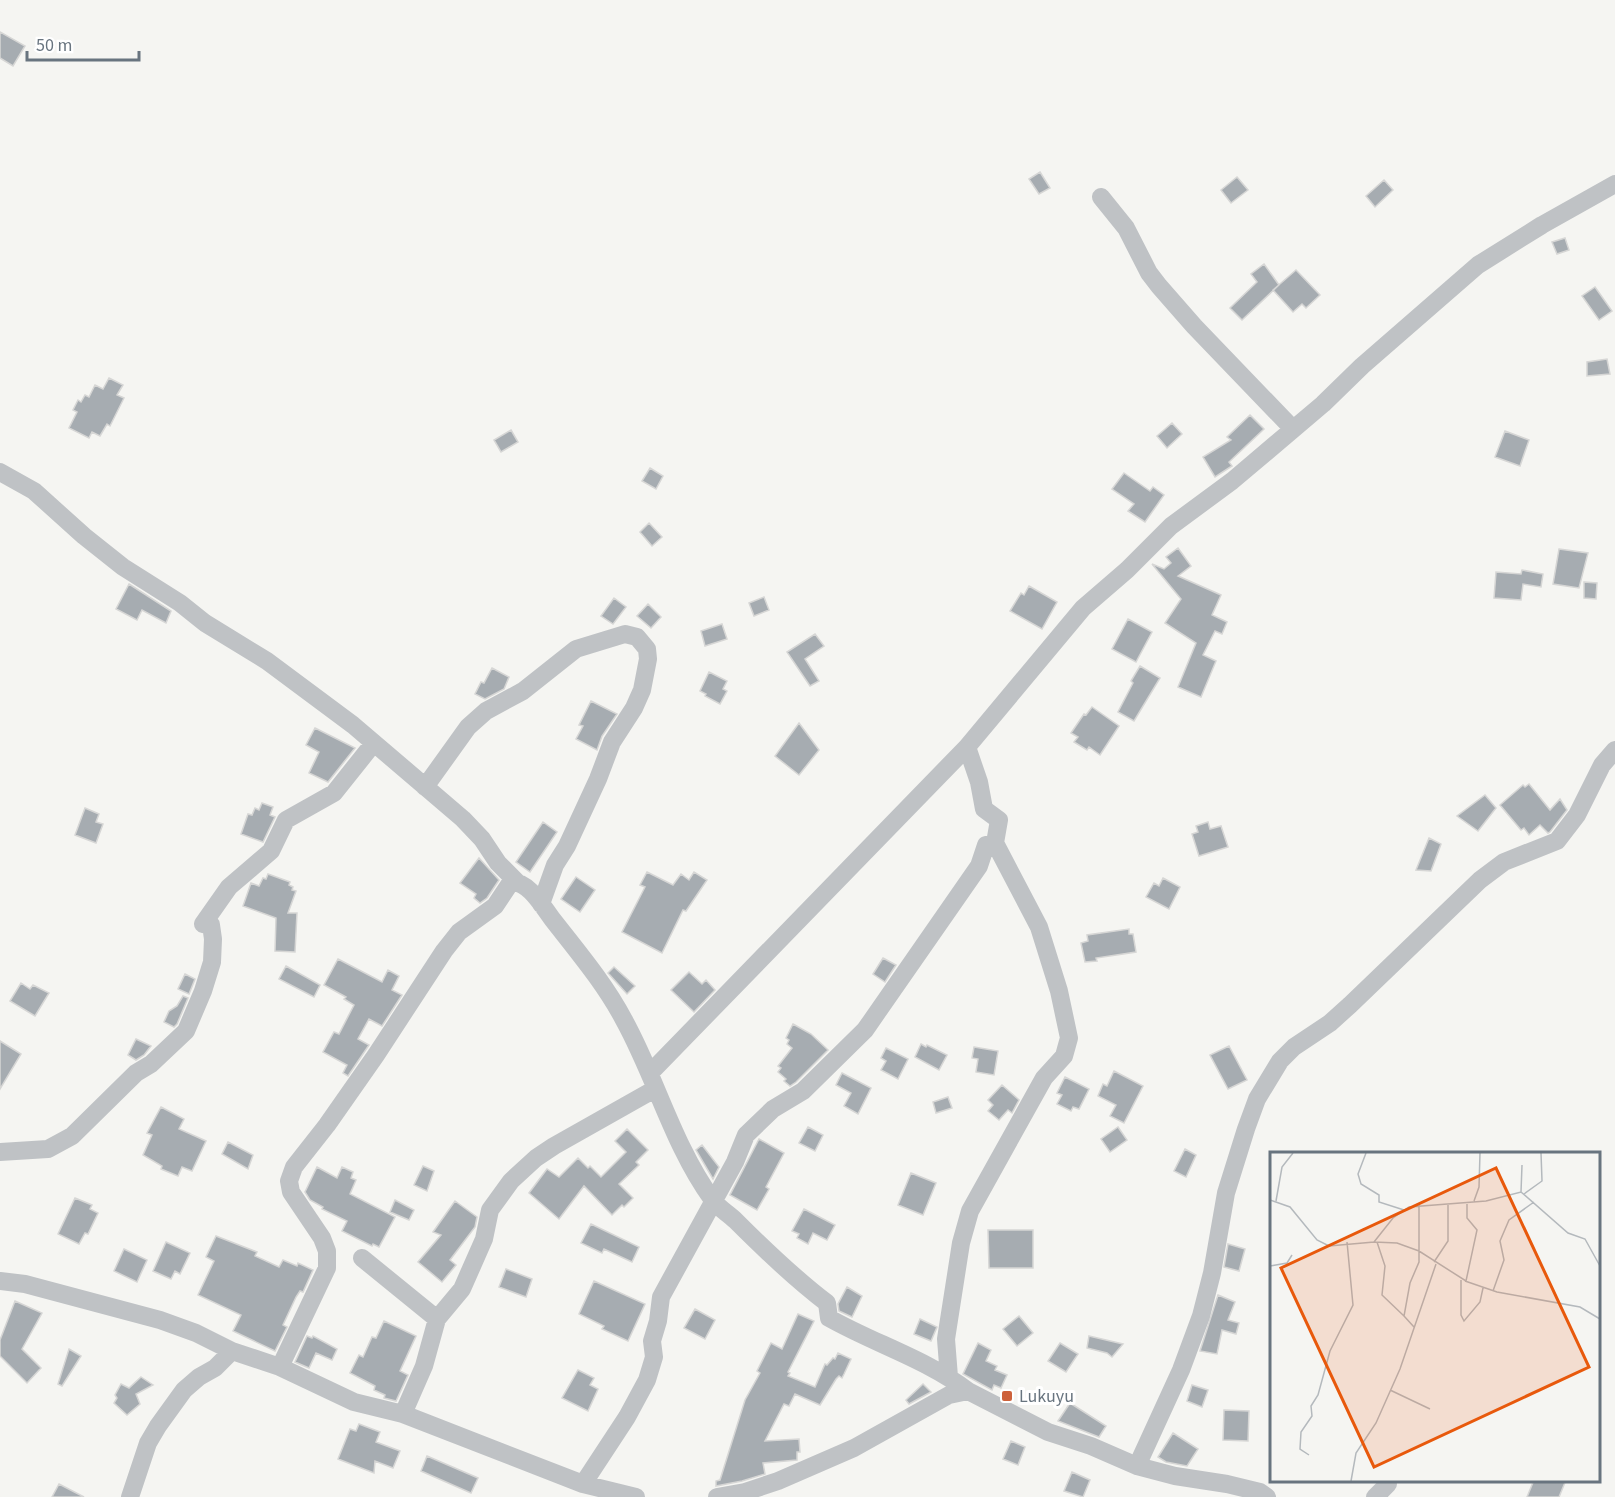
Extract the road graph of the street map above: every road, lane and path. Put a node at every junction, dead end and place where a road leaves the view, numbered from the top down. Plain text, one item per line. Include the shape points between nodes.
1 (1615, 184) edge
2 (1101, 197) dead end
3 (1293, 429) junction
4 (0, 472) edge
5 (373, 744) junction
6 (967, 747) junction
7 (1615, 750) edge
8 (425, 787) junction
9 (995, 843) junction
10 (517, 882) junction
11 (542, 904) junction
12 (653, 1081) junction
13 (0, 1152) edge
14 (714, 1201) junction
15 (362, 1258) dead end
16 (0, 1281) edge
17 (437, 1319) junction
18 (232, 1351) junction
19 (280, 1367) junction
20 (950, 1377) junction
21 (968, 1391) junction
22 (403, 1414) junction
23 (1137, 1466) junction
24 (583, 1484) junction
25 (130, 1497) edge
26 (636, 1497) edge
27 (717, 1497) edge
28 (1267, 1497) edge

1 - 3 street via 1478,265
2 - 3 street via 1126,228 1159,286
3 - 6 street via 1172,526 1083,608
4 - 5 street via 34,491 123,567 267,661
5 - 8 street
5 - 13 street via 334,793 286,820 271,851 229,887 206,917 203,924 211,925 213,939 212,962 186,1031 72,1136 48,1149
6 - 9 street via 984,808 999,820
6 - 12 street
7 - 23 street via 1557,841 1504,862 1480,880 1350,1005 1294,1047 1273,1071 1257,1099 1230,1179 1201,1316 1182,1370
8 - 10 street via 482,839
8 - 11 street via 468,728 486,711 523,691 576,649 625,634 639,639 648,655 642,690 612,742 555,865
9 - 14 street via 986,844 968,883 865,1030 803,1091 773,1109 746,1135
9 - 20 street via 1039,927 1069,1038 1064,1056 1040,1084 970,1211 946,1340
10 - 11 street
10 - 19 street via 511,882 495,906 459,932 294,1167 289,1181 291,1192 322,1238 327,1268
11 - 12 street via 599,979 624,1019
12 - 14 street via 683,1151
12 - 17 street via 536,1158 511,1181 490,1210 484,1239 462,1289
14 - 20 street via 772,1258 827,1303 829,1318
14 - 24 street via 660,1297 652,1341 654,1357 641,1394
15 - 17 street
16 - 18 street via 25,1284 160,1320
17 - 22 street via 424,1366
18 - 19 street
18 - 25 street via 184,1390 158,1426 148,1443
19 - 22 street via 354,1402
20 - 21 street
21 - 23 street via 1048,1432
21 - 27 street via 949,1395 854,1448 778,1482
22 - 24 street
23 - 28 street via 1227,1484
24 - 26 street

